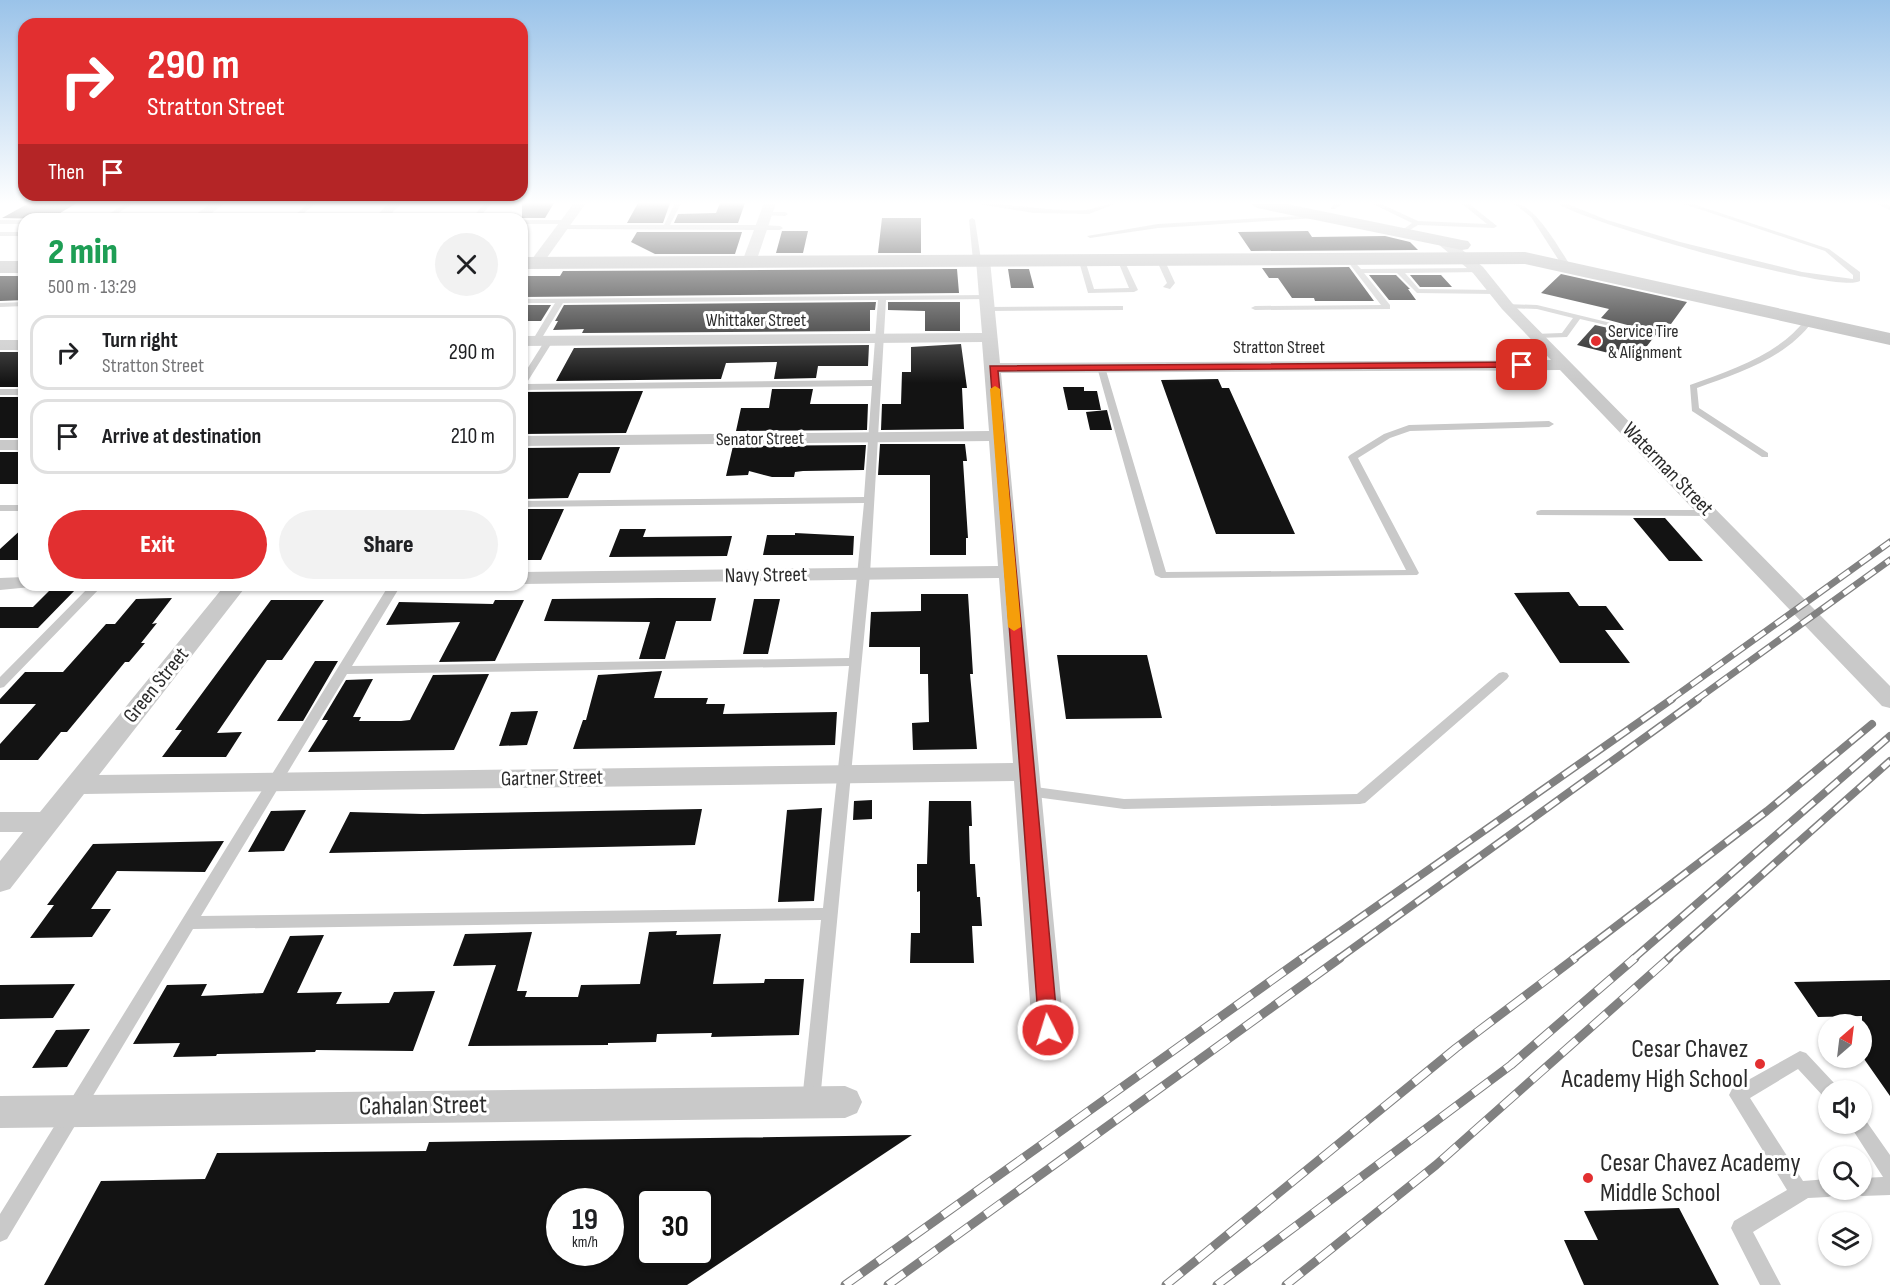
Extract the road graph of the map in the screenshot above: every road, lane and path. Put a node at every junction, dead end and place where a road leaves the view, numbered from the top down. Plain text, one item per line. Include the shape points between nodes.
1 (980, 263) edge
2 (1082, 263) edge
3 (1123, 263) edge
4 (1162, 263) edge
5 (1314, 263) edge
6 (1480, 263) edge
7 (1546, 263) edge
8 (1565, 263) edge
9 (1754, 263) edge
10 (1843, 263) edge
11 (1354, 264) junction
12 (1420, 264) junction
13 (1471, 264) junction
14 (0, 267) edge
15 (18, 267) edge
16 (1568, 268) junction
17 (1399, 271) junction
18 (1167, 287) dead end
19 (882, 298) junction
20 (1501, 299) junction
21 (561, 300) junction
22 (528, 301) edge
23 (987, 303) junction
24 (0, 304) edge
25 (18, 304) edge
26 (1120, 308) dead end
27 (1256, 309) dead end
28 (1578, 316) junction
29 (1809, 321) junction
30 (1640, 331) dead end
31 (1537, 336) junction
32 (990, 337) junction
33 (881, 338) junction
34 (1890, 339) edge
35 (536, 341) edge
36 (0, 345) edge
37 (18, 345) edge
38 (1566, 365) junction
39 (528, 367) edge
40 (1101, 367) junction
41 (993, 368) junction
42 (877, 383) junction
43 (528, 386) edge
44 (0, 392) edge
45 (18, 392) edge
46 (1550, 424) dead end
47 (999, 436) junction
48 (872, 438) junction
49 (528, 441) edge
50 (0, 445) edge
51 (18, 445) edge
52 (1766, 455) dead end
53 (868, 500) junction
54 (528, 504) edge
55 (0, 508) edge
56 (18, 508) edge
57 (1541, 513) dead end
58 (1710, 513) junction
59 (1010, 572) junction
60 (864, 574) junction
61 (528, 578) edge
62 (18, 583) edge
63 (0, 584) edge
64 (91, 591) edge
65 (231, 591) edge
66 (391, 591) edge
67 (855, 662) junction
68 (343, 670) junction
69 (5, 674) edge
70 (1503, 676) dead end
71 (0, 684) edge
72 (1890, 700) edge
73 (845, 774) junction
74 (274, 782) junction
75 (1028, 782) junction
76 (76, 785) junction
77 (0, 822) edge
78 (47, 822) junction
79 (0, 881) edge
80 (830, 914) junction
81 (189, 923) junction
82 (1048, 1030) dead end
83 (1820, 1080) edge
84 (810, 1101) junction
85 (845, 1102) dead end
86 (75, 1111) junction
87 (0, 1112) edge
88 (1865, 1134) edge
89 (1890, 1171) edge
90 (1890, 1186) edge
91 (1872, 1187) edge
92 (1818, 1188) edge
93 (1800, 1192) junction
94 (0, 1232) edge
95 (1771, 1285) edge

1 - 23 street
2 - 3 lane via 1091,291 1134,290
4 - 18 lane via 1171,283
5 - 11 street
6 - 13 street
7 - 16 street
8 - 16 lane
9 - 10 lane via 1818,278 1856,281 1857,274
11 - 12 street
11 - 17 lane
11 - 27 lane via 1386,307
12 - 13 street
12 - 17 lane
13 - 20 street, Waterman Street
14 - 15 street
16 - 29 street
17 - 20 lane via 1417,291
19 - 21 lane
19 - 23 lane
19 - 33 lane
20 - 28 lane
20 - 31 street, Waterman Street
21 - 22 lane
21 - 35 lane
23 - 26 lane
23 - 32 street
24 - 25 lane
28 - 30 lane
28 - 31 lane via 1564,335
29 - 34 street
29 - 52 lane via 1771,355 1693,387 1695,409
31 - 38 street, Waterman Street
32 - 33 street, Whittaker Street
32 - 41 street
33 - 35 street, Whittaker Street
33 - 42 lane
35 - 39 lane
36 - 37 street
38 - 40 street, Stratton Street
38 - 58 street, Waterman Street
40 - 41 street, Stratton Street
40 - 46 lane via 1161,576 1413,573 1353,457 1387,436 1409,428
41 - 47 street
42 - 43 lane
42 - 48 lane
44 - 45 lane
47 - 48 street, Senator Street
47 - 59 street
48 - 49 street, Senator Street
48 - 53 lane
50 - 51 street
53 - 54 lane
53 - 60 lane
55 - 56 lane
57 - 58 lane
58 - 72 street, Waterman Street
59 - 60 street, Navy Street
59 - 75 street
60 - 61 street, Navy Street
60 - 67 lane
62 - 63 street
64 - 69 lane
65 - 76 street, Green Street
66 - 68 lane
67 - 68 lane
67 - 73 lane
68 - 74 lane
69 - 71 lane
70 - 75 lane via 1360,799 1124,804
73 - 74 street, Gartner Street
73 - 75 street, Gartner Street
73 - 80 lane
74 - 76 street, Gartner Street
74 - 81 lane
75 - 82 street
76 - 78 street, Green Street
77 - 78 street
78 - 79 street, Green Street
80 - 81 lane
80 - 84 lane
81 - 86 lane
83 - 93 lane via 1800,1059 1738,1095
84 - 85 street, Cahalan Street
84 - 86 street, Cahalan Street
86 - 87 street, Cahalan Street
86 - 94 lane
88 - 89 lane
90 - 91 lane
92 - 93 lane
93 - 95 lane via 1741,1228

